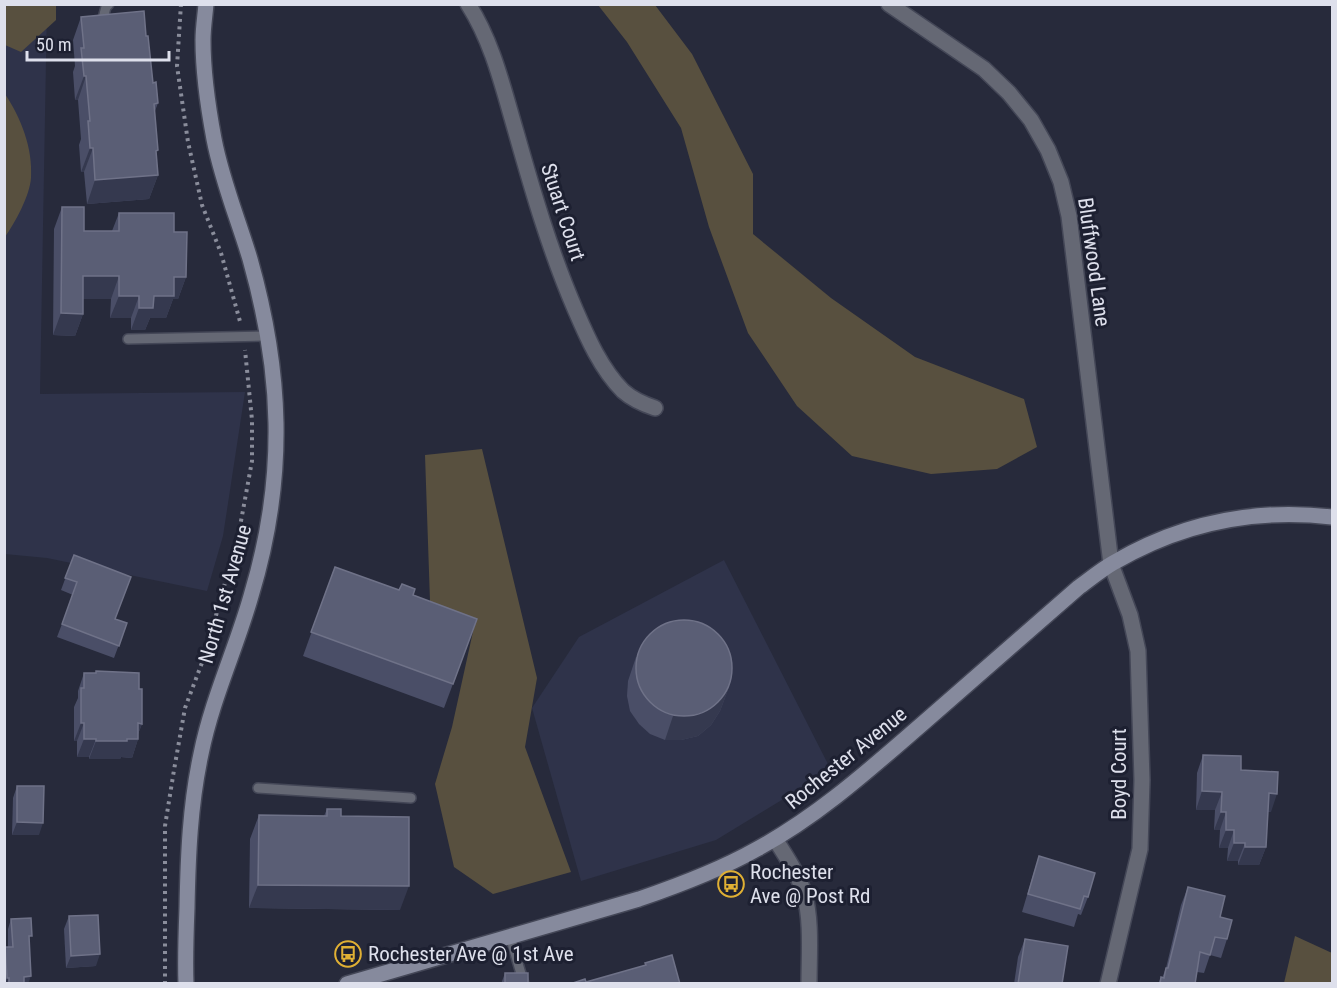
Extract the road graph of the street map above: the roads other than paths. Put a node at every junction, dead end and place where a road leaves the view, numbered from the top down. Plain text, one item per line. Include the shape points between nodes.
1 (109, 4) edge
2 (206, 4) edge
3 (468, 4) edge
4 (889, 4) edge
5 (102, 22) edge
6 (267, 336) junction
7 (128, 339) dead end
8 (655, 408) dead end
9 (1332, 517) edge
10 (1111, 564) junction
11 (258, 788) dead end
12 (411, 798) dead end
13 (775, 839) junction
14 (510, 936) junction
15 (186, 984) edge
16 (347, 984) edge
17 (524, 984) edge
18 (809, 984) edge
19 (1108, 984) edge

1 - 5 lane
2 - 6 main road, North 1st Avenue via 203,39 214,140 227,193 250,258
3 - 8 street, Stuart Court via 493,53 544,228 587,336 624,391
4 - 10 street, Bluffwood Lane via 984,69 1009,93 1048,150 1061,182 1069,216
6 - 7 lane
6 - 15 main road, North 1st Avenue via 276,423 274,483 253,591 201,752 188,855
9 - 10 main road, Rochester Avenue via 1239,517 1173,534
10 - 13 main road, Rochester Avenue via 1079,587 857,781
10 - 19 street, Boyd Court via 1130,615 1138,651 1142,780 1140,849
11 - 12 lane
13 - 14 main road, Rochester Avenue via 680,885
13 - 18 street via 804,893
14 - 16 main road, Rochester Avenue
14 - 17 lane

